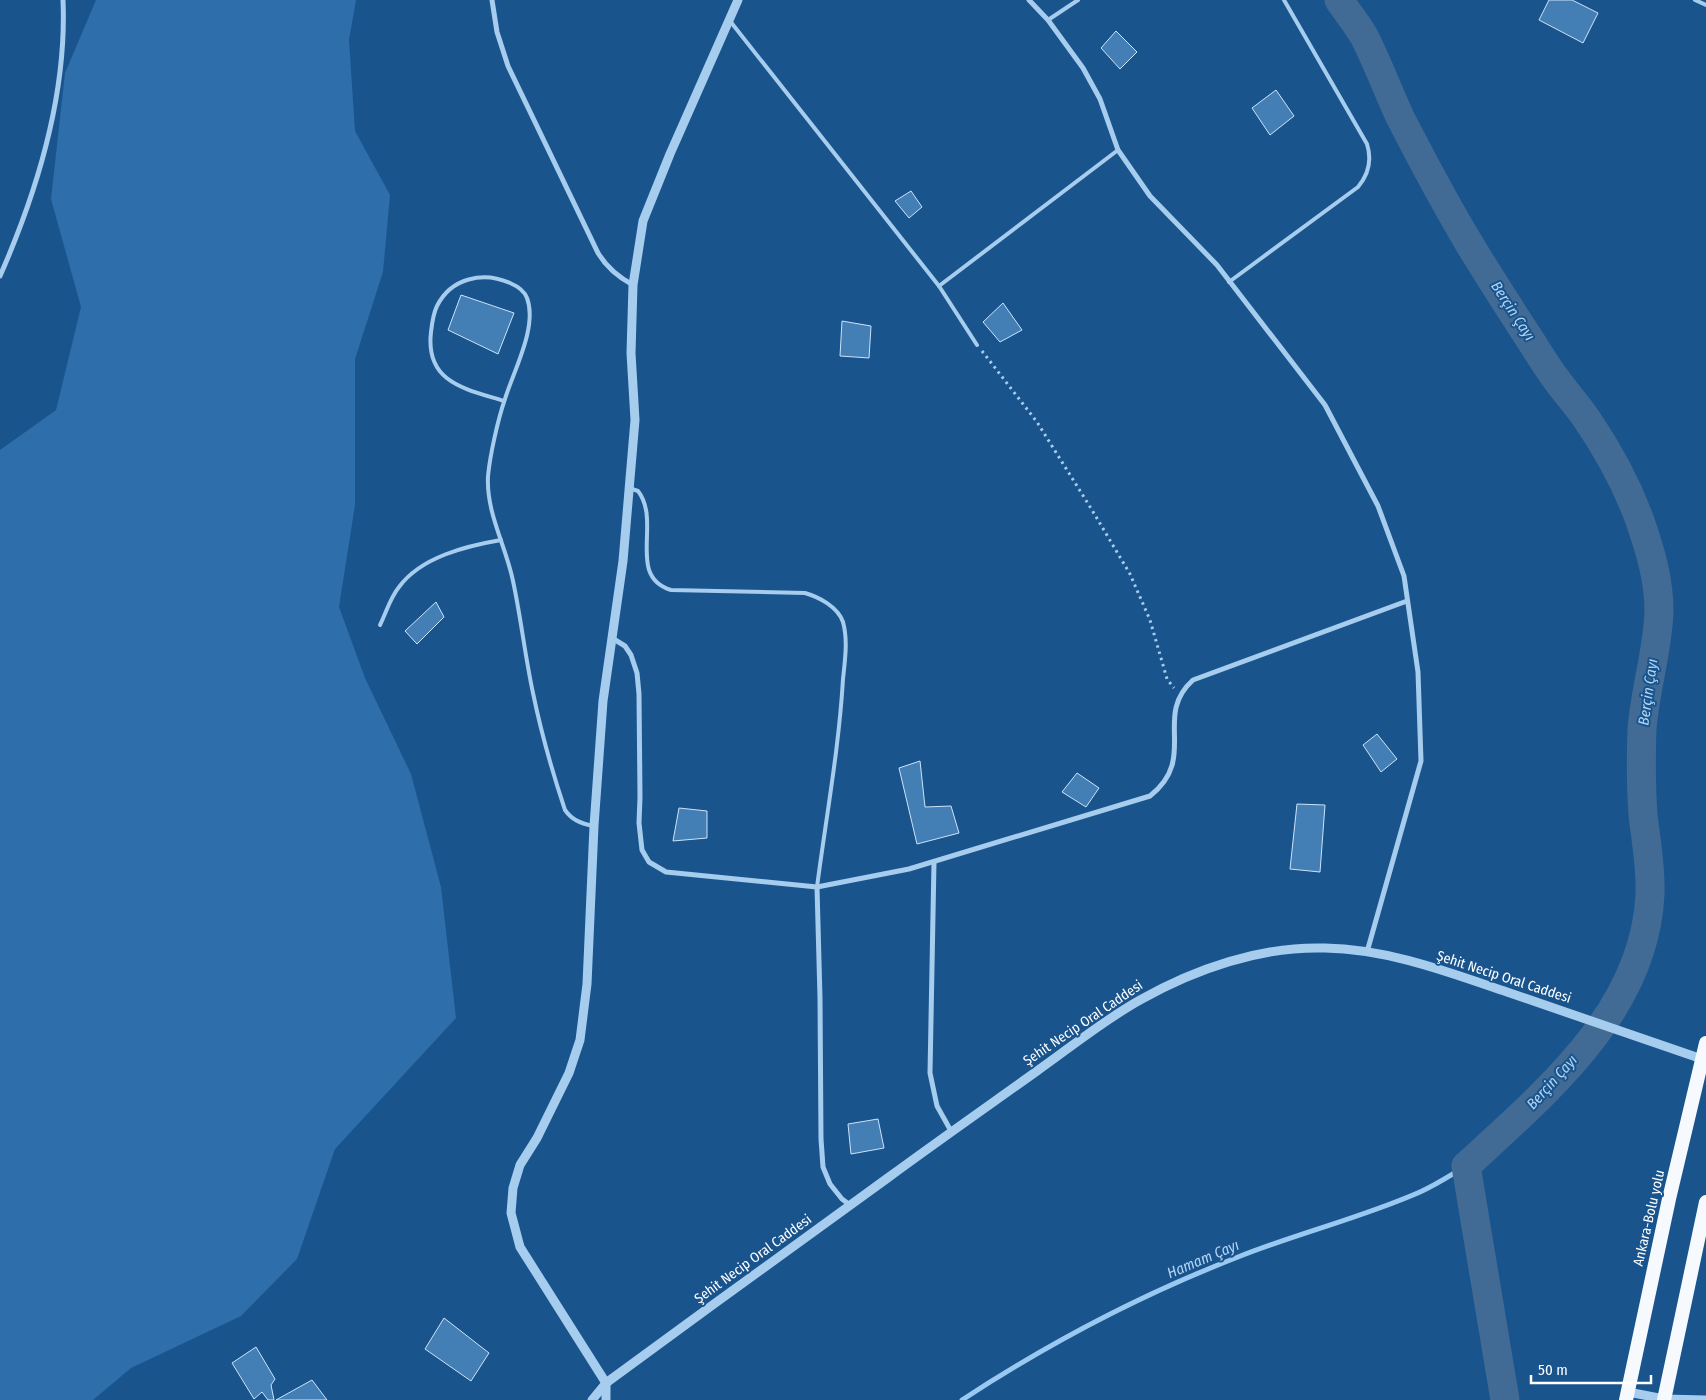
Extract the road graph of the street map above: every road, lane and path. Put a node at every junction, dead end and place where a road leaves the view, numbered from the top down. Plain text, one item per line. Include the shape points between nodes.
1 (63, 0) edge
2 (492, 0) edge
3 (738, 0) edge
4 (1029, 0) edge
5 (1078, 0) edge
6 (1284, 0) edge
7 (1695, 0) edge
8 (1706, 5) edge
9 (729, 20) junction
10 (1048, 20) junction
11 (1118, 150) junction
12 (0, 276) edge
13 (1229, 282) junction
14 (634, 285) junction
15 (939, 286) junction
16 (977, 345) joint
17 (504, 401) junction
18 (629, 488) junction
19 (501, 540) junction
20 (1407, 601) junction
21 (380, 625) dead end
22 (612, 638) junction
23 (1180, 694) junction
24 (594, 826) junction
25 (934, 862) junction
26 (817, 887) junction
27 (1367, 952) junction
28 (1706, 1044) edge
29 (1702, 1059) junction
30 (951, 1132) junction
31 (1706, 1202) edge
32 (850, 1205) junction
33 (606, 1383) junction
34 (1627, 1396) edge
35 (592, 1400) edge
36 (606, 1400) edge
37 (1664, 1400) edge
38 (1706, 1400) edge

1 - 12 street via 60,66 50,127 32,196
2 - 14 street via 497,32 508,66 598,253 610,269
3 - 9 street
4 - 10 street
5 - 10 lane
6 - 13 lane via 1368,144 1369,166 1358,187
7 - 8 lane
9 - 14 street via 643,221
9 - 15 lane
10 - 11 street via 1096,91
11 - 13 street via 1150,196
11 - 15 lane
13 - 20 street via 1325,405 1378,506 1404,576
14 - 18 street via 631,353 635,420
15 - 16 lane
16 - 23 path via 1037,422 1130,574 1147,612 1167,679
17 - 17 lane via 526,337 530,320 528,299 518,287 503,280 483,277 462,281 444,295 436,308 430,351 447,380
17 - 19 lane via 488,476 491,506
18 - 22 street
18 - 26 lane via 640,494 646,507 649,522 646,565 654,580 665,588 805,593 824,601 843,621 846,642 842,700
19 - 21 lane via 461,549 414,572 394,593
19 - 24 lane via 513,580 533,694 564,810 576,821
20 - 23 street via 1193,680
20 - 27 street via 1418,672 1421,761
22 - 24 street via 603,701
22 - 26 street via 631,655 637,673 639,823 642,850 649,862 666,872
23 - 25 street via 1174,710 1173,765 1163,783 1150,796
24 - 33 street via 587,984 580,1040 569,1073 520,1165 513,1188 511,1213 520,1247
25 - 26 street
25 - 30 street via 930,1073 937,1106
26 - 32 street via 822,1167 830,1184
27 - 29 street, Şehit Necip Oral Caddesi via 1429,967
27 - 30 street, Şehit Necip Oral Caddesi via 1325,948 1286,950 1242,958 1187,977 1106,1022
28 - 29 highway, Ankara-Bolu yolu
29 - 34 highway, Ankara-Bolu yolu
30 - 32 street, Şehit Necip Oral Caddesi
31 - 37 highway
32 - 33 street, Şehit Necip Oral Caddesi
33 - 35 street, Şehit Necip Oral Caddesi
33 - 36 street
34 - 37 street
37 - 38 street

